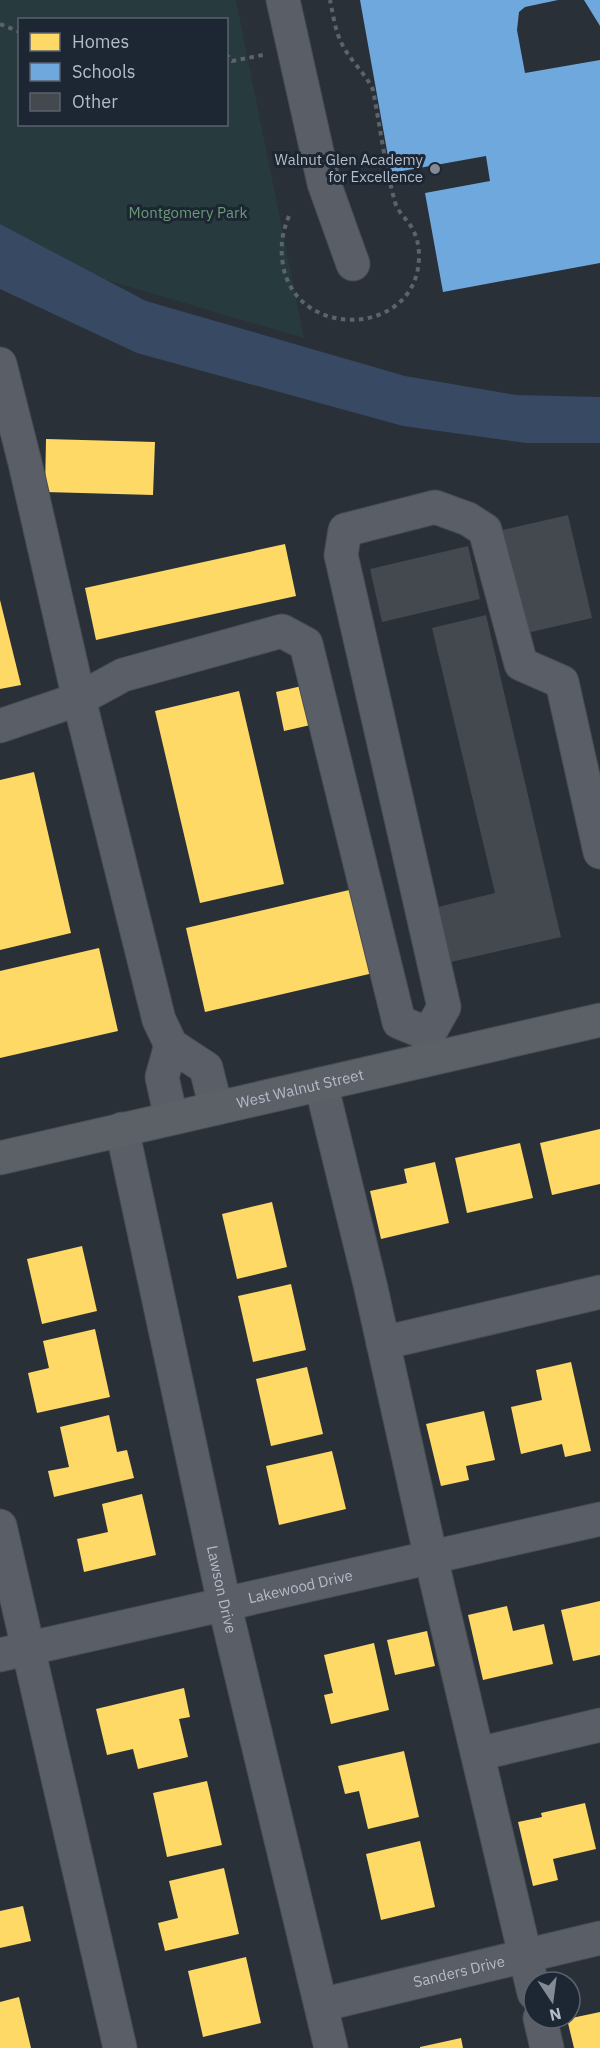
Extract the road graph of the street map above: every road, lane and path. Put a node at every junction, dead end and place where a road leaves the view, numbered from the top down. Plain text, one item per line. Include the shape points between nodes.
1 (283, 0) edge
2 (0, 24) edge
3 (18, 31) edge
4 (293, 50) junction
5 (228, 56) edge
6 (353, 264) dead end
7 (0, 364) edge
8 (13, 465) edge
9 (79, 699) junction
10 (0, 726) edge
11 (600, 852) edge
12 (600, 1020) edge
13 (171, 1045) junction
14 (430, 1047) junction
15 (321, 1084) junction
16 (216, 1108) junction
17 (171, 1118) junction
18 (122, 1130) junction
19 (0, 1158) edge
20 (600, 1292) edge
21 (383, 1343) junction
22 (600, 1519) edge
23 (0, 1526) edge
24 (430, 1558) junction
25 (224, 1603) junction
26 (14, 1652) edge
27 (600, 1725) edge
28 (478, 1754) junction
29 (600, 1938) edge
30 (525, 1956) junction
31 (528, 1970) edge
32 (321, 2005) junction
33 (543, 2030) edge
34 (120, 2048) edge
35 (331, 2048) edge
36 (547, 2048) edge

1 - 4 street
2 - 3 path
4 - 5 path via 232,61
4 - 6 street via 324,183
7 - 8 street
8 - 9 street
9 - 10 street
9 - 13 street via 159,1020
9 - 14 street via 123,675 282,631 306,644 399,1022 426,1033
11 - 14 street via 562,682 521,664 485,530 435,507 345,530 340,555 444,1007
12 - 14 main road, West Walnut Street
13 - 16 street via 206,1068
13 - 17 street via 162,1077
14 - 15 main road, West Walnut Street
15 - 16 main road, West Walnut Street
15 - 21 street
16 - 17 main road, West Walnut Street
17 - 18 main road, West Walnut Street
18 - 19 main road, West Walnut Street
18 - 25 street, Lawson Drive
20 - 21 street
21 - 24 street
22 - 24 street, Lakewood Drive
23 - 26 street
24 - 25 street, Lakewood Drive
24 - 28 street
25 - 26 street, Lakewood Drive
25 - 32 street, Lawson Drive
26 - 34 street
27 - 28 street
28 - 30 street
29 - 30 street, Sanders Drive
30 - 31 street
30 - 32 street, Sanders Drive
32 - 35 street, Lawson Drive
33 - 36 street

